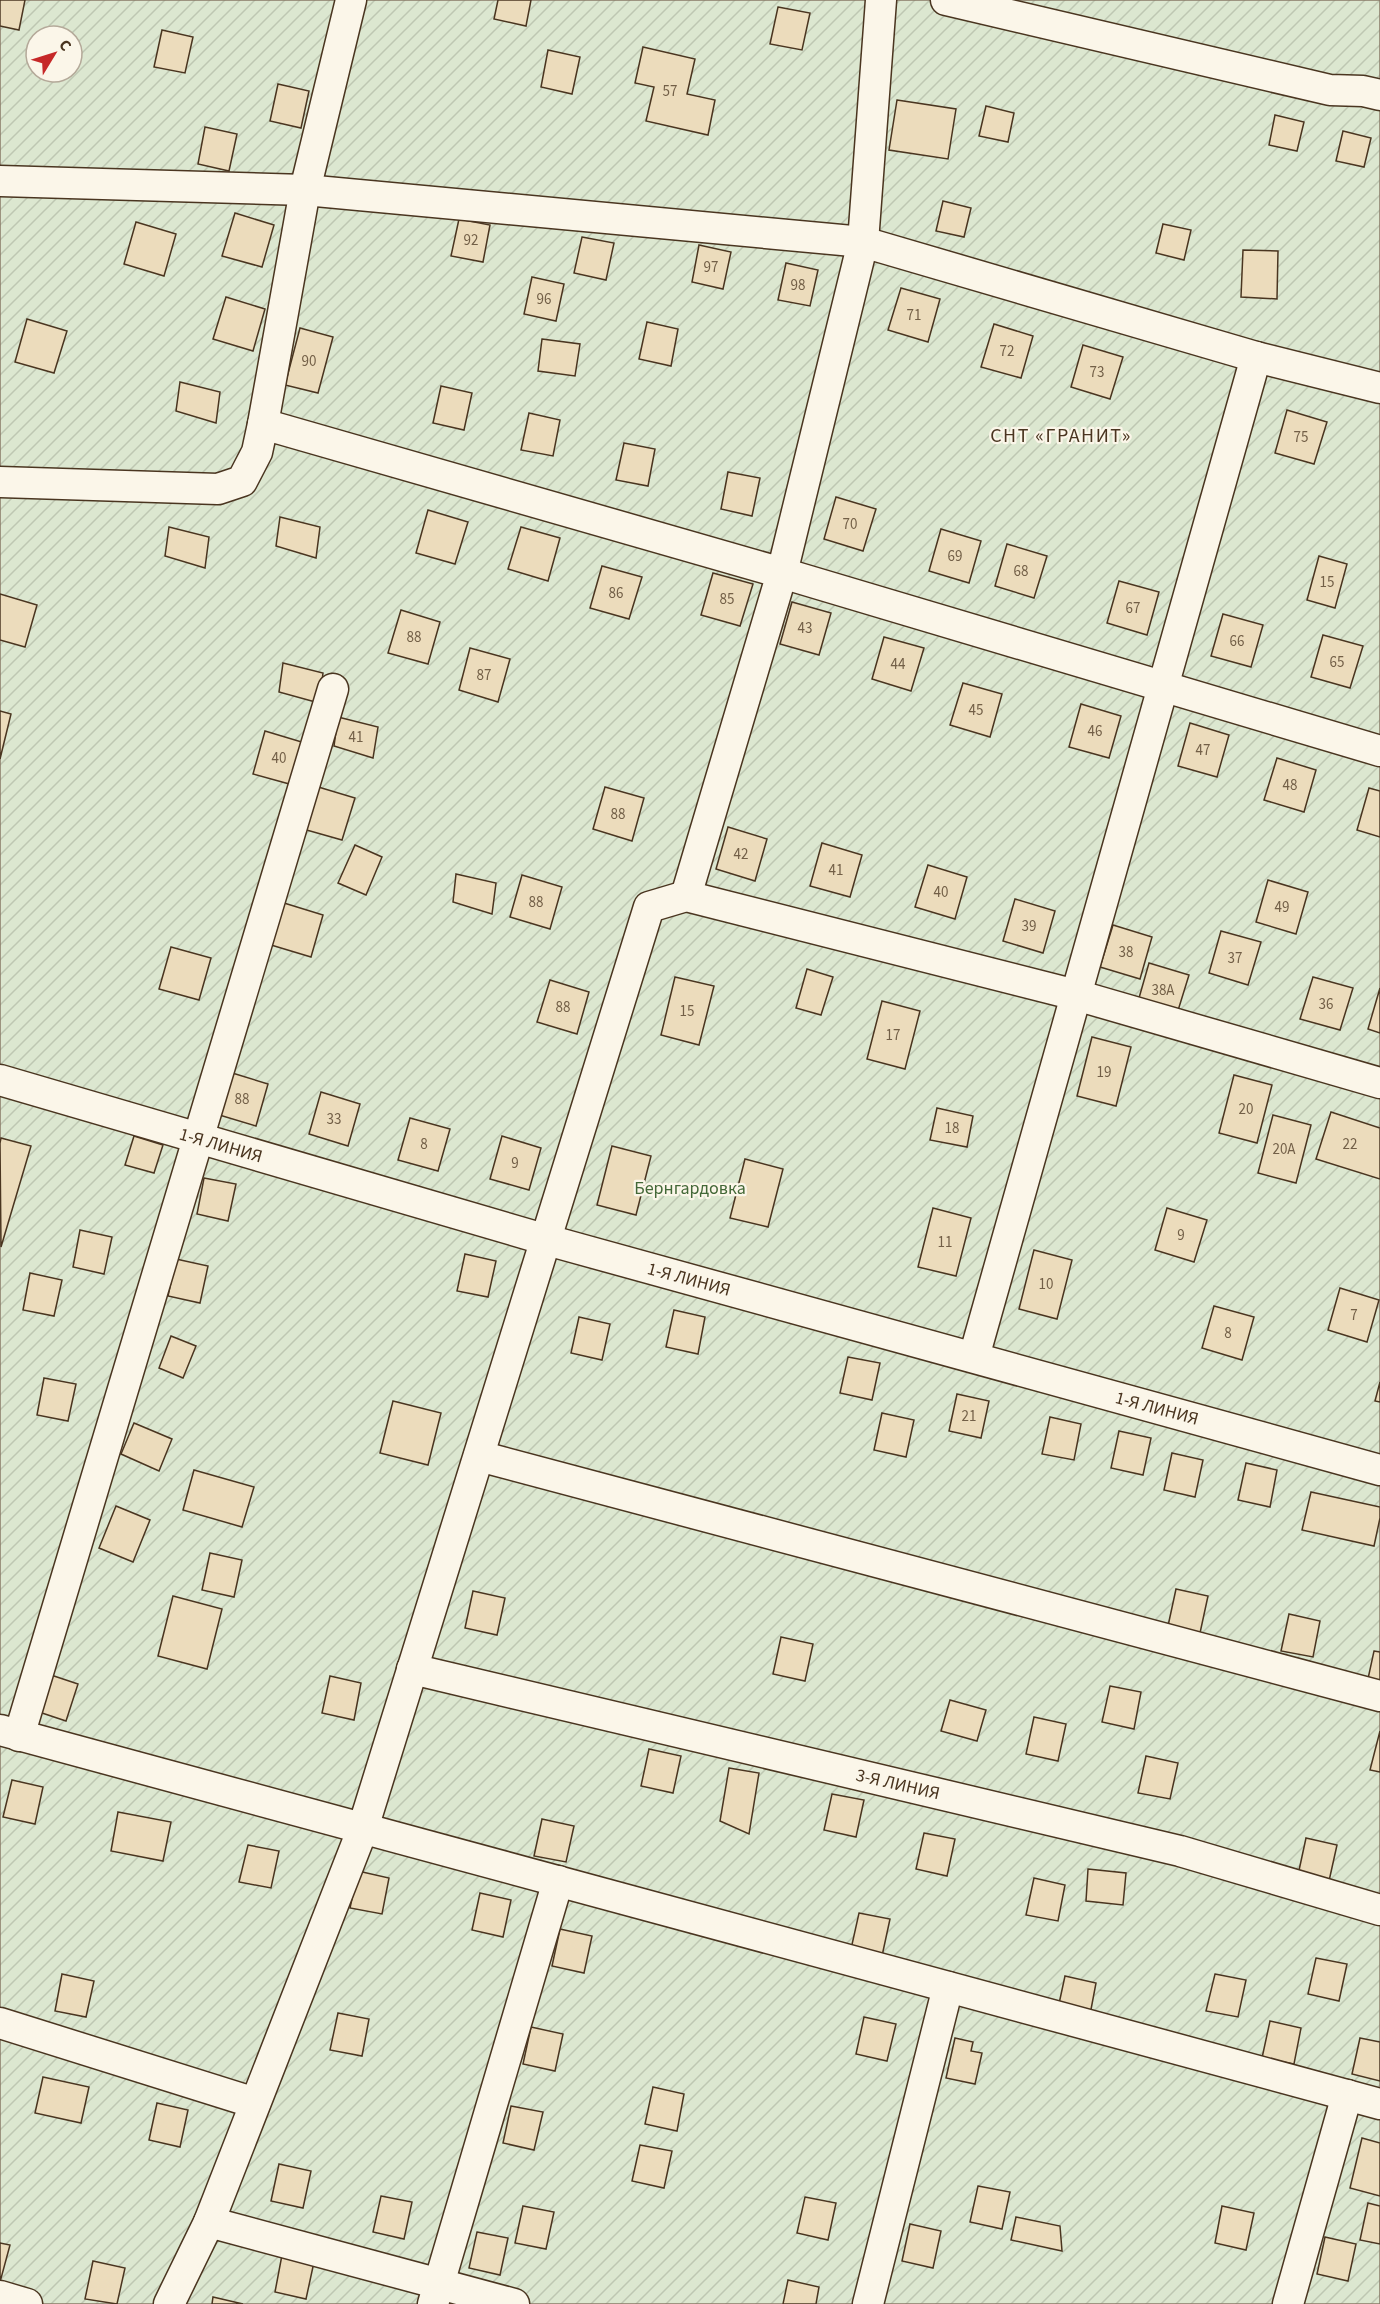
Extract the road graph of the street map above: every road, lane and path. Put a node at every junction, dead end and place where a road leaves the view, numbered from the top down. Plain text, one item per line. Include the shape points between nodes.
1 (351, 0) edge
2 (881, 0) edge
3 (946, 0) edge
4 (1380, 94) edge
5 (0, 181) edge
6 (305, 190) junction
7 (863, 243) junction
8 (1256, 357) junction
9 (1380, 388) edge
10 (263, 424) junction
11 (0, 482) edge
12 (782, 573) junction
13 (1163, 685) junction
14 (333, 689) dead end
15 (1380, 751) edge
16 (686, 896) junction
17 (1076, 995) junction
18 (0, 1080) edge
19 (1380, 1083) edge
20 (197, 1138) junction
21 (547, 1240) junction
22 (974, 1358) junction
23 (479, 1456) junction
24 (1380, 1470) edge
25 (412, 1669) junction
26 (1380, 1696) edge
27 (10, 1733) edge
28 (363, 1828) junction
29 (558, 1881) junction
30 (1380, 1910) edge
31 (948, 1987) junction
32 (0, 2023) edge
33 (1347, 2095) junction
34 (255, 2103) junction
35 (1380, 2104) edge
36 (209, 2222) junction
37 (436, 2294) edge
38 (0, 2296) edge
39 (27, 2304) edge
40 (169, 2304) edge
41 (514, 2304) edge
42 (868, 2304) edge
43 (1288, 2304) edge

1 - 6 street
2 - 7 street
3 - 4 street via 1330,90
5 - 6 street
6 - 7 street
6 - 10 street
7 - 8 street
7 - 12 street
8 - 9 street
8 - 13 street
10 - 11 street via 257,452 242,481 218,489
10 - 12 street
12 - 13 street
12 - 16 street
13 - 15 street
13 - 17 street
14 - 20 street
16 - 17 street
16 - 21 street via 649,907
17 - 19 street
17 - 22 street
18 - 20 street, 1-Я ЛИНИЯ
20 - 21 street, 1-Я ЛИНИЯ
20 - 27 street
21 - 22 street, 1-Я ЛИНИЯ
21 - 23 street
22 - 24 street, 1-Я ЛИНИЯ
23 - 25 street
23 - 26 street
25 - 28 street
25 - 30 street, 3-Я ЛИНИЯ via 1180,1851
27 - 28 street
28 - 29 street
28 - 34 street
29 - 31 street
29 - 37 street
31 - 33 street
31 - 42 street
32 - 34 street
33 - 35 street
33 - 43 street
34 - 36 street
36 - 37 street
36 - 40 street
37 - 41 street
38 - 39 street

